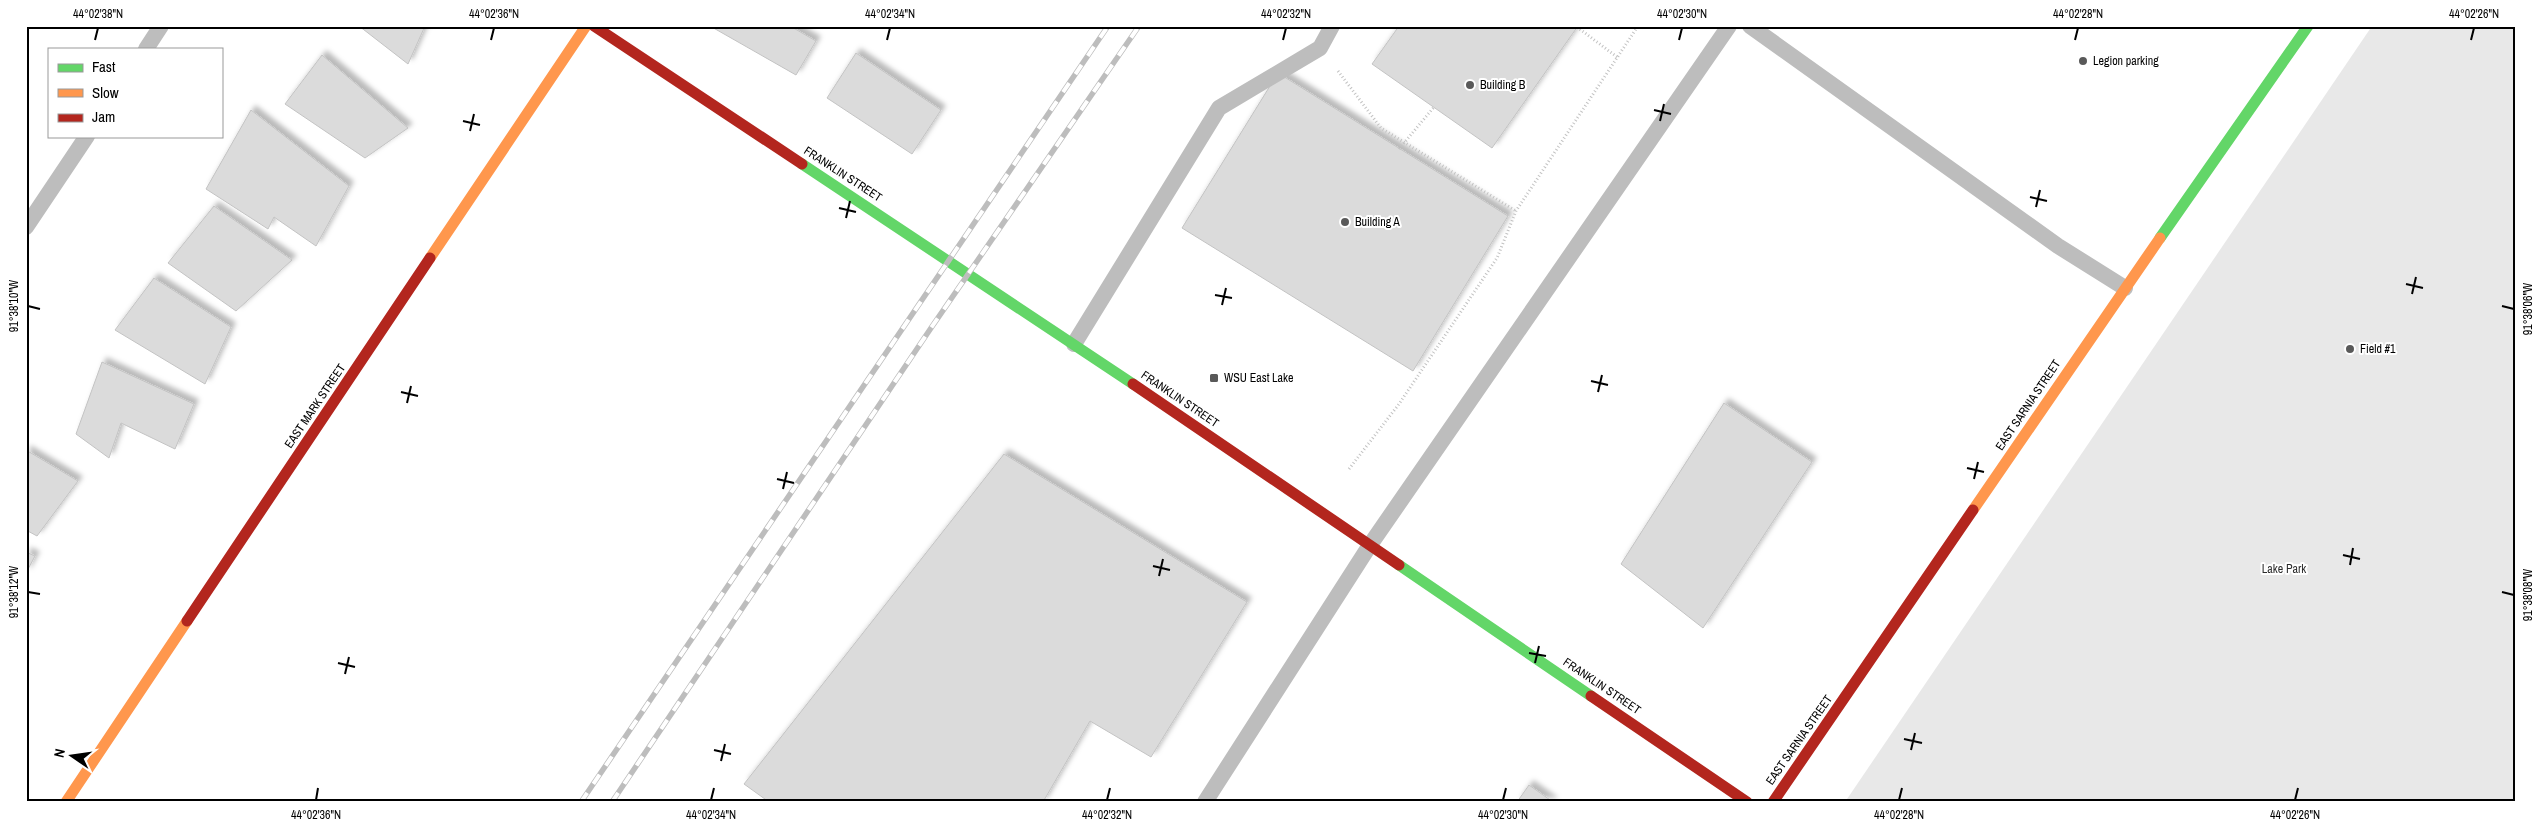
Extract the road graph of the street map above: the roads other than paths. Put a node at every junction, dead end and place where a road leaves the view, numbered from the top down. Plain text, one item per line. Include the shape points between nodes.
1 (162, 26) edge
2 (586, 26) edge
3 (594, 26) edge
4 (1332, 26) edge
5 (1730, 26) edge
6 (1750, 26) edge
7 (2308, 26) edge
8 (147, 48) edge
9 (86, 138) edge
10 (26, 226) edge
11 (2125, 288) junction
12 (1074, 344) junction
13 (1370, 545) junction
14 (66, 802) edge
15 (1206, 802) edge
16 (1747, 802) edge
17 (1773, 802) edge

1 - 8 lane
2 - 14 street, EAST MARK STREET
3 - 12 street, FRANKLIN STREET
4 - 12 lane via 1320,48 1219,108
5 - 13 lane
6 - 11 lane via 2058,246
7 - 11 street, EAST SARNIA STREET
9 - 10 lane
11 - 17 street, EAST SARNIA STREET
12 - 13 street, FRANKLIN STREET
13 - 15 lane
13 - 16 street, FRANKLIN STREET

